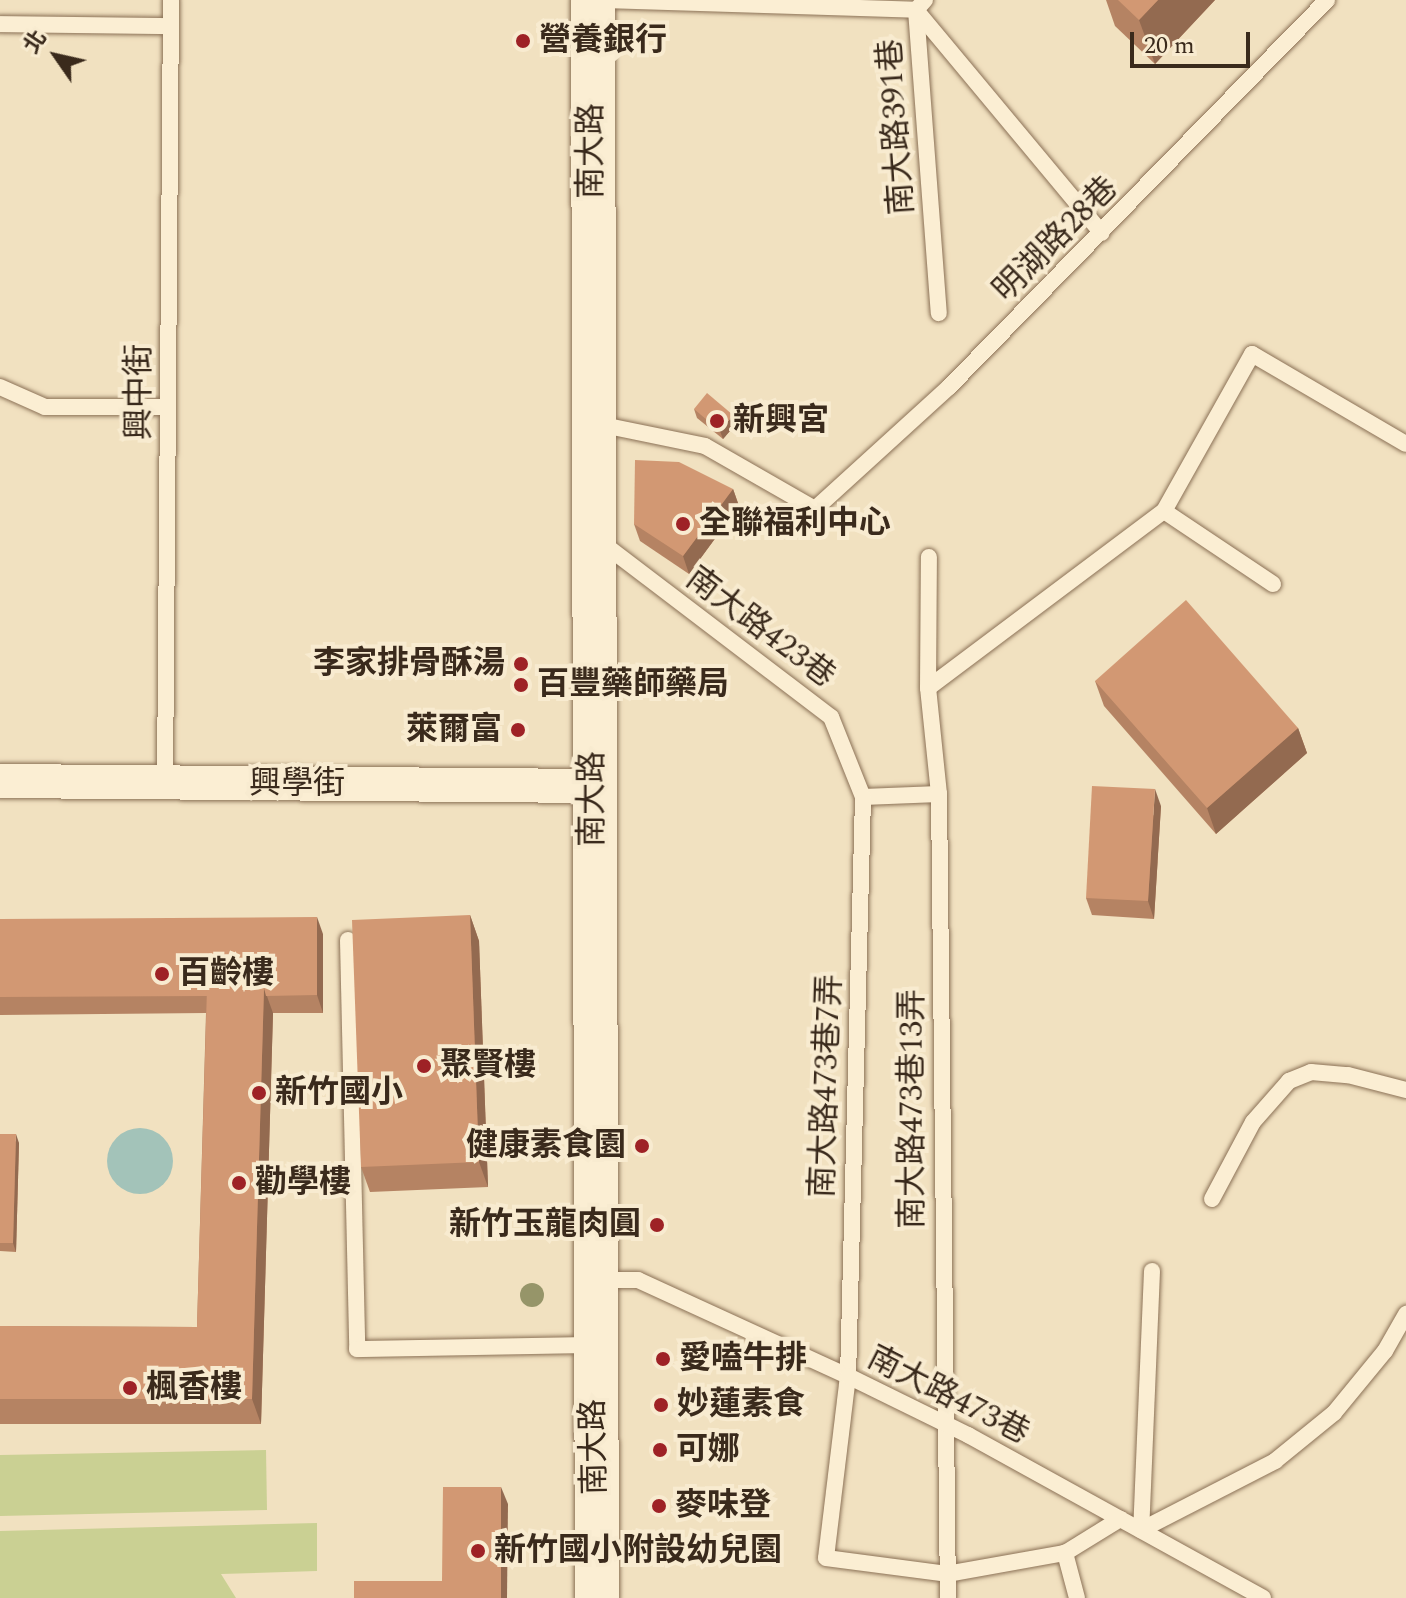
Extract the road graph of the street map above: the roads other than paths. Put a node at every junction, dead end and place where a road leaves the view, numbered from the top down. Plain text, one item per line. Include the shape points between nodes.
1 (171, 0) edge
2 (593, 0) edge
3 (604, 0) edge
4 (1327, 0) edge
5 (921, 5) edge
6 (0, 24) edge
7 (171, 26) junction
8 (1102, 233) junction
9 (939, 313) dead end
10 (0, 387) edge
11 (168, 407) junction
12 (592, 423) junction
13 (1406, 444) edge
14 (1164, 511) junction
15 (593, 537) junction
16 (929, 557) dead end
17 (1273, 584) dead end
18 (928, 688) junction
19 (0, 781) edge
20 (165, 783) junction
21 (593, 786) junction
22 (939, 794) junction
23 (863, 797) junction
24 (348, 940) dead end
25 (1406, 1090) edge
26 (1212, 1199) dead end
27 (1152, 1271) dead end
28 (595, 1280) junction
29 (1406, 1314) edge
30 (594, 1345) junction
31 (848, 1376) junction
32 (943, 1423) junction
33 (1120, 1519) junction
34 (1141, 1530) junction
35 (1065, 1553) junction
36 (947, 1574) junction
37 (597, 1598) edge
38 (948, 1598) edge
39 (1077, 1598) edge
40 (1263, 1598) edge

1 - 7 lane, 興中街
2 - 12 main road, 南大路
3 - 5 lane, 南大路391巷
4 - 8 lane, 明湖路28巷
5 - 8 lane
5 - 9 lane, 南大路391巷
6 - 7 lane
7 - 11 lane, 興中街
8 - 12 lane, 明湖路28巷 via 949,387 815,509 705,446
10 - 11 lane via 45,407
11 - 20 lane, 興中街
12 - 15 main road, 南大路
13 - 14 lane via 1252,354
14 - 17 lane
14 - 18 lane
15 - 21 main road, 南大路
15 - 23 lane, 南大路423巷 via 831,717
16 - 18 lane
18 - 22 lane
19 - 20 street, 興學街
20 - 21 street, 興學街
21 - 28 main road, 南大路
22 - 23 lane
22 - 32 lane, 南大路473巷13弄
23 - 31 lane, 南大路473巷7弄
24 - 30 lane via 357,1349
25 - 26 lane via 1311,1072 1289,1081 1253,1122
27 - 34 lane
28 - 30 main road, 南大路
28 - 31 lane, 南大路473巷 via 638,1280
29 - 34 lane via 1385,1351 1334,1413 1299,1442 1275,1461
30 - 37 main road, 南大路
31 - 32 lane, 南大路473巷
31 - 36 lane, 南大路473巷7弄 via 826,1558
32 - 33 lane, 南大路473巷
32 - 36 lane, 南大路473巷13弄
33 - 34 lane, 南大路473巷
33 - 35 lane
34 - 40 lane, 南大路473巷
35 - 36 lane
35 - 39 lane
36 - 38 lane, 南大路473巷13弄

